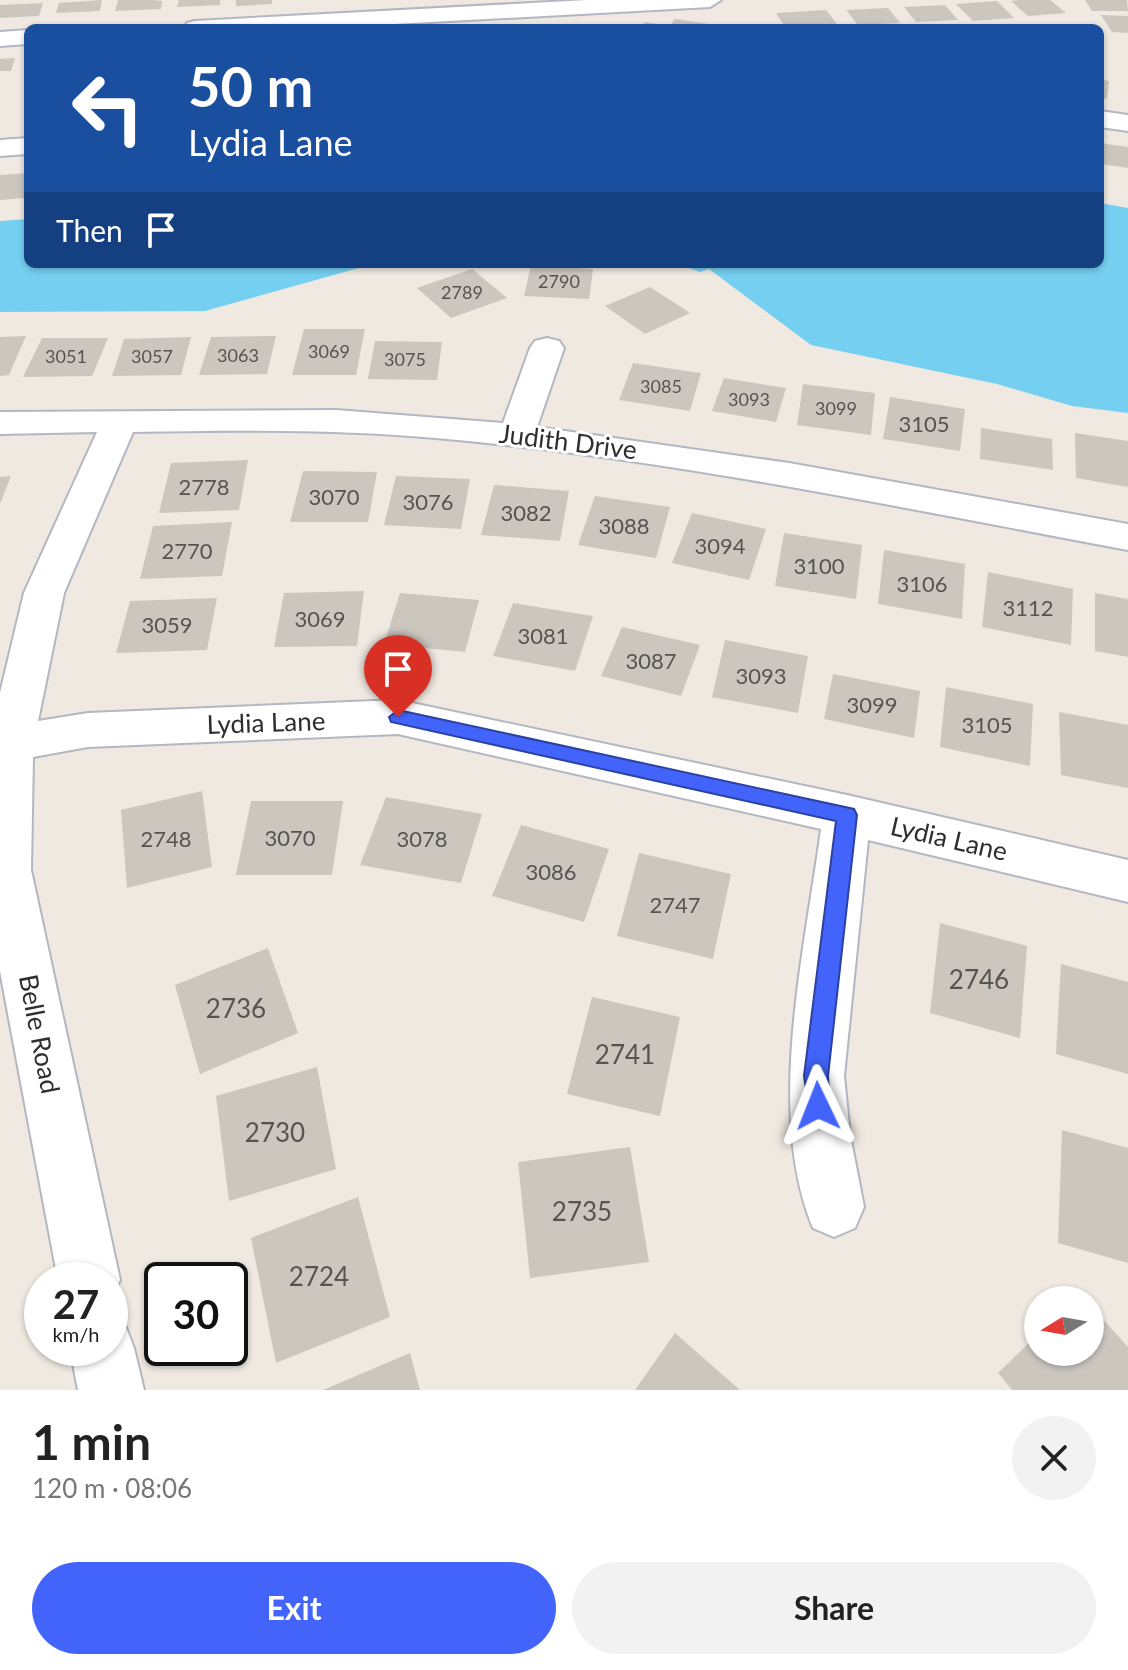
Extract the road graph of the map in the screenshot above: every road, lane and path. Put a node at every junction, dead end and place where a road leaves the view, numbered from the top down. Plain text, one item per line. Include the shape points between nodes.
1 (710, 0) edge
2 (451, 21) edge
3 (341, 24) edge
4 (24, 37) edge
5 (0, 39) edge
6 (1104, 120) edge
7 (1128, 123) edge
8 (24, 146) edge
9 (0, 148) edge
10 (547, 348) dead end
11 (119, 422) junction
12 (0, 423) edge
13 (516, 436) junction
14 (1128, 537) edge
15 (11, 743) junction
16 (847, 815) junction
17 (1128, 881) edge
18 (834, 1207) dead end
19 (85, 1262) edge
20 (106, 1366) edge
21 (111, 1390) edge

1 - 2 street
2 - 3 street
4 - 5 street
6 - 7 street
8 - 9 street
10 - 13 street
11 - 12 street, Judith Drive
11 - 13 street, Judith Drive via 328,422
11 - 15 street, Belle Road via 44,593
13 - 14 street, Judith Drive via 675,455
15 - 16 street, Lydia Lane via 88,730 398,717
15 - 19 street, Belle Road via 6,870
16 - 17 street, Lydia Lane
16 - 18 street via 816,1076
20 - 21 street

